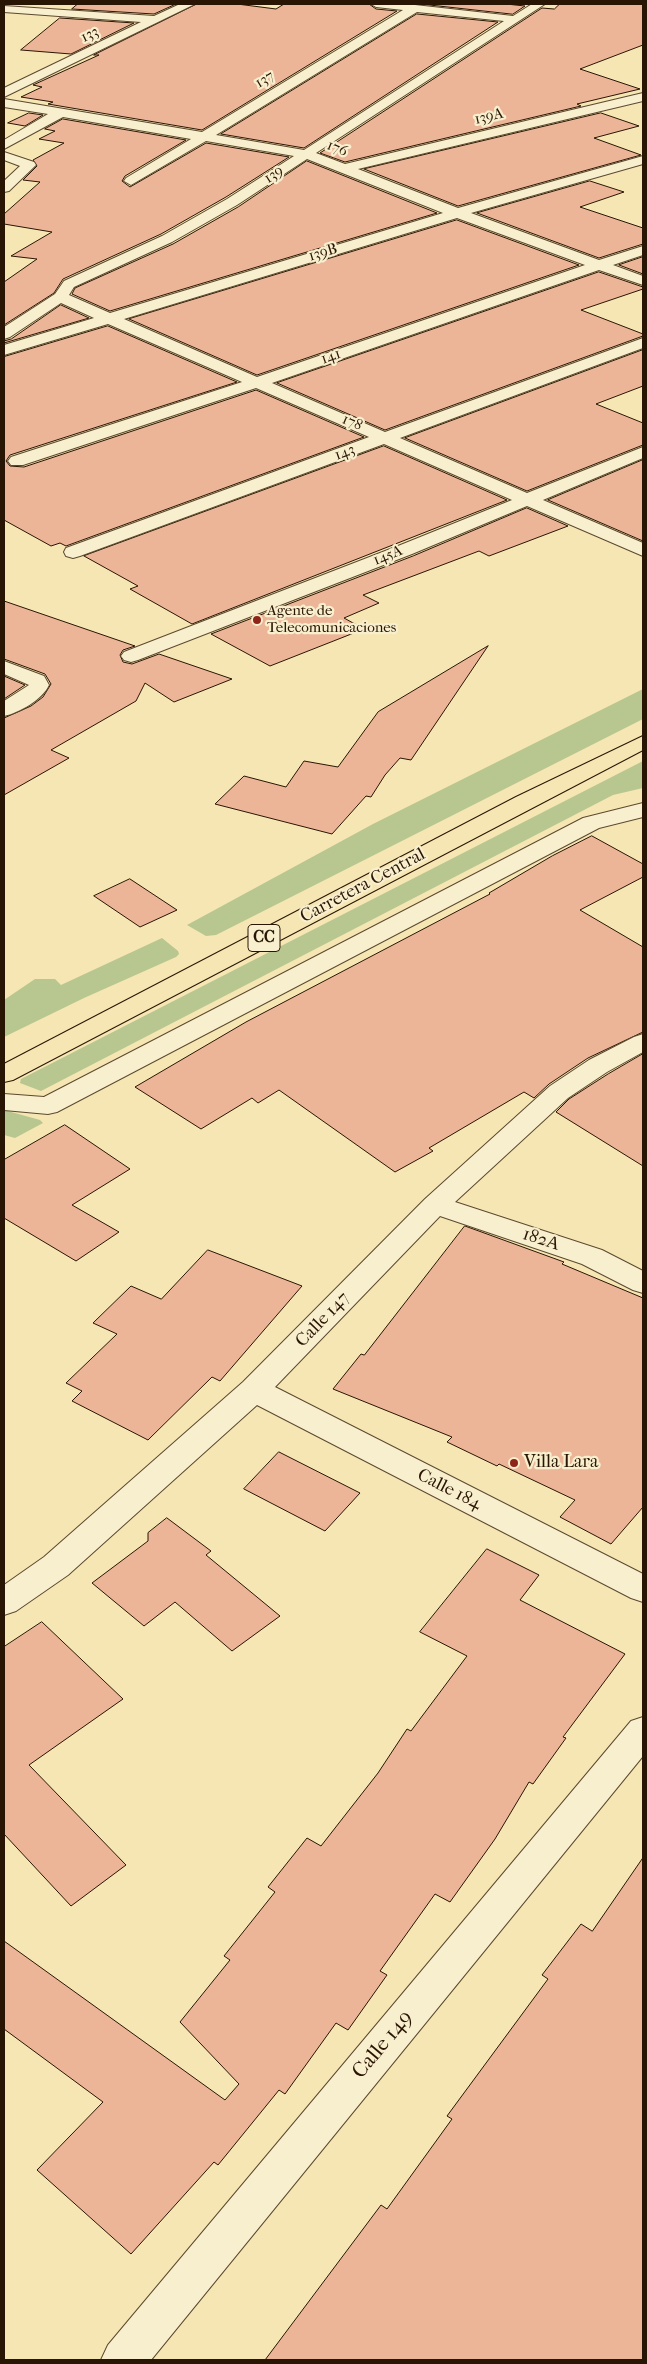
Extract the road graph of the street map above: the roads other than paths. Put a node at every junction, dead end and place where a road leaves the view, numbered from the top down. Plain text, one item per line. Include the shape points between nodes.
1 (190, 4) edge
2 (376, 4) edge
3 (539, 4) edge
4 (415, 8) junction
5 (4, 9) edge
6 (158, 20) junction
7 (513, 20) junction
8 (4, 93) edge
9 (643, 97) edge
10 (4, 103) edge
11 (60, 113) junction
12 (203, 137) junction
13 (4, 145) edge
14 (306, 154) junction
15 (4, 156) edge
16 (643, 160) edge
17 (343, 169) junction
18 (131, 181) dead end
19 (4, 188) edge
20 (457, 213) junction
21 (643, 250) edge
22 (599, 265) junction
23 (643, 280) edge
24 (60, 297) junction
25 (107, 318) junction
26 (4, 334) edge
27 (643, 343) edge
28 (4, 350) edge
29 (258, 382) junction
30 (387, 438) junction
31 (643, 452) edge
32 (17, 461) dead end
33 (526, 499) junction
34 (641, 547) edge
35 (73, 552) dead end
36 (131, 656) dead end
37 (4, 667) edge
38 (4, 710) edge
39 (643, 742) edge
40 (643, 810) edge
41 (643, 1042) edge
42 (4, 1074) edge
43 (4, 1102) edge
44 (435, 1205) junction
45 (643, 1283) edge
46 (254, 1390) junction
47 (643, 1589) edge
48 (4, 1602) edge
49 (643, 1731) edge
50 (123, 2360) edge

1 - 6 street, 133
2 - 4 street
3 - 7 street, 139
4 - 7 street
4 - 12 street, 137
5 - 6 street
6 - 8 street, 133
7 - 14 street, 139
9 - 17 street, 139A
10 - 11 street, 176
11 - 12 street, 176
11 - 13 street
12 - 14 street, 176
12 - 18 street, 137
14 - 17 street, 176
14 - 24 street, 139 via 167,239 69,284
15 - 19 street via 29,165
16 - 20 street, 139B
17 - 20 street, 176
20 - 22 street, 176
20 - 25 street, 139B
21 - 22 street, 141
22 - 23 street, 176
22 - 29 street, 141
24 - 25 street, 178
24 - 26 street, 139
25 - 28 street, 139B
25 - 29 street, 178
27 - 30 street, 143
29 - 30 street, 178
29 - 32 street, 141
30 - 33 street, 178
30 - 35 street, 143
31 - 33 street, 145A
33 - 34 street, 178
33 - 36 street, 145A via 360,568
37 - 38 street via 37,680 39,685 38,689
39 - 42 main road, Carretera Central / CC
40 - 43 street via 591,823 48,1106
41 - 44 street, Calle 147 via 559,1092
44 - 45 street, 182А via 592,1257
44 - 46 street, Calle 147
46 - 47 street, Calle 184
46 - 48 street, Calle 147 via 56,1566
49 - 50 street, Calle 149

